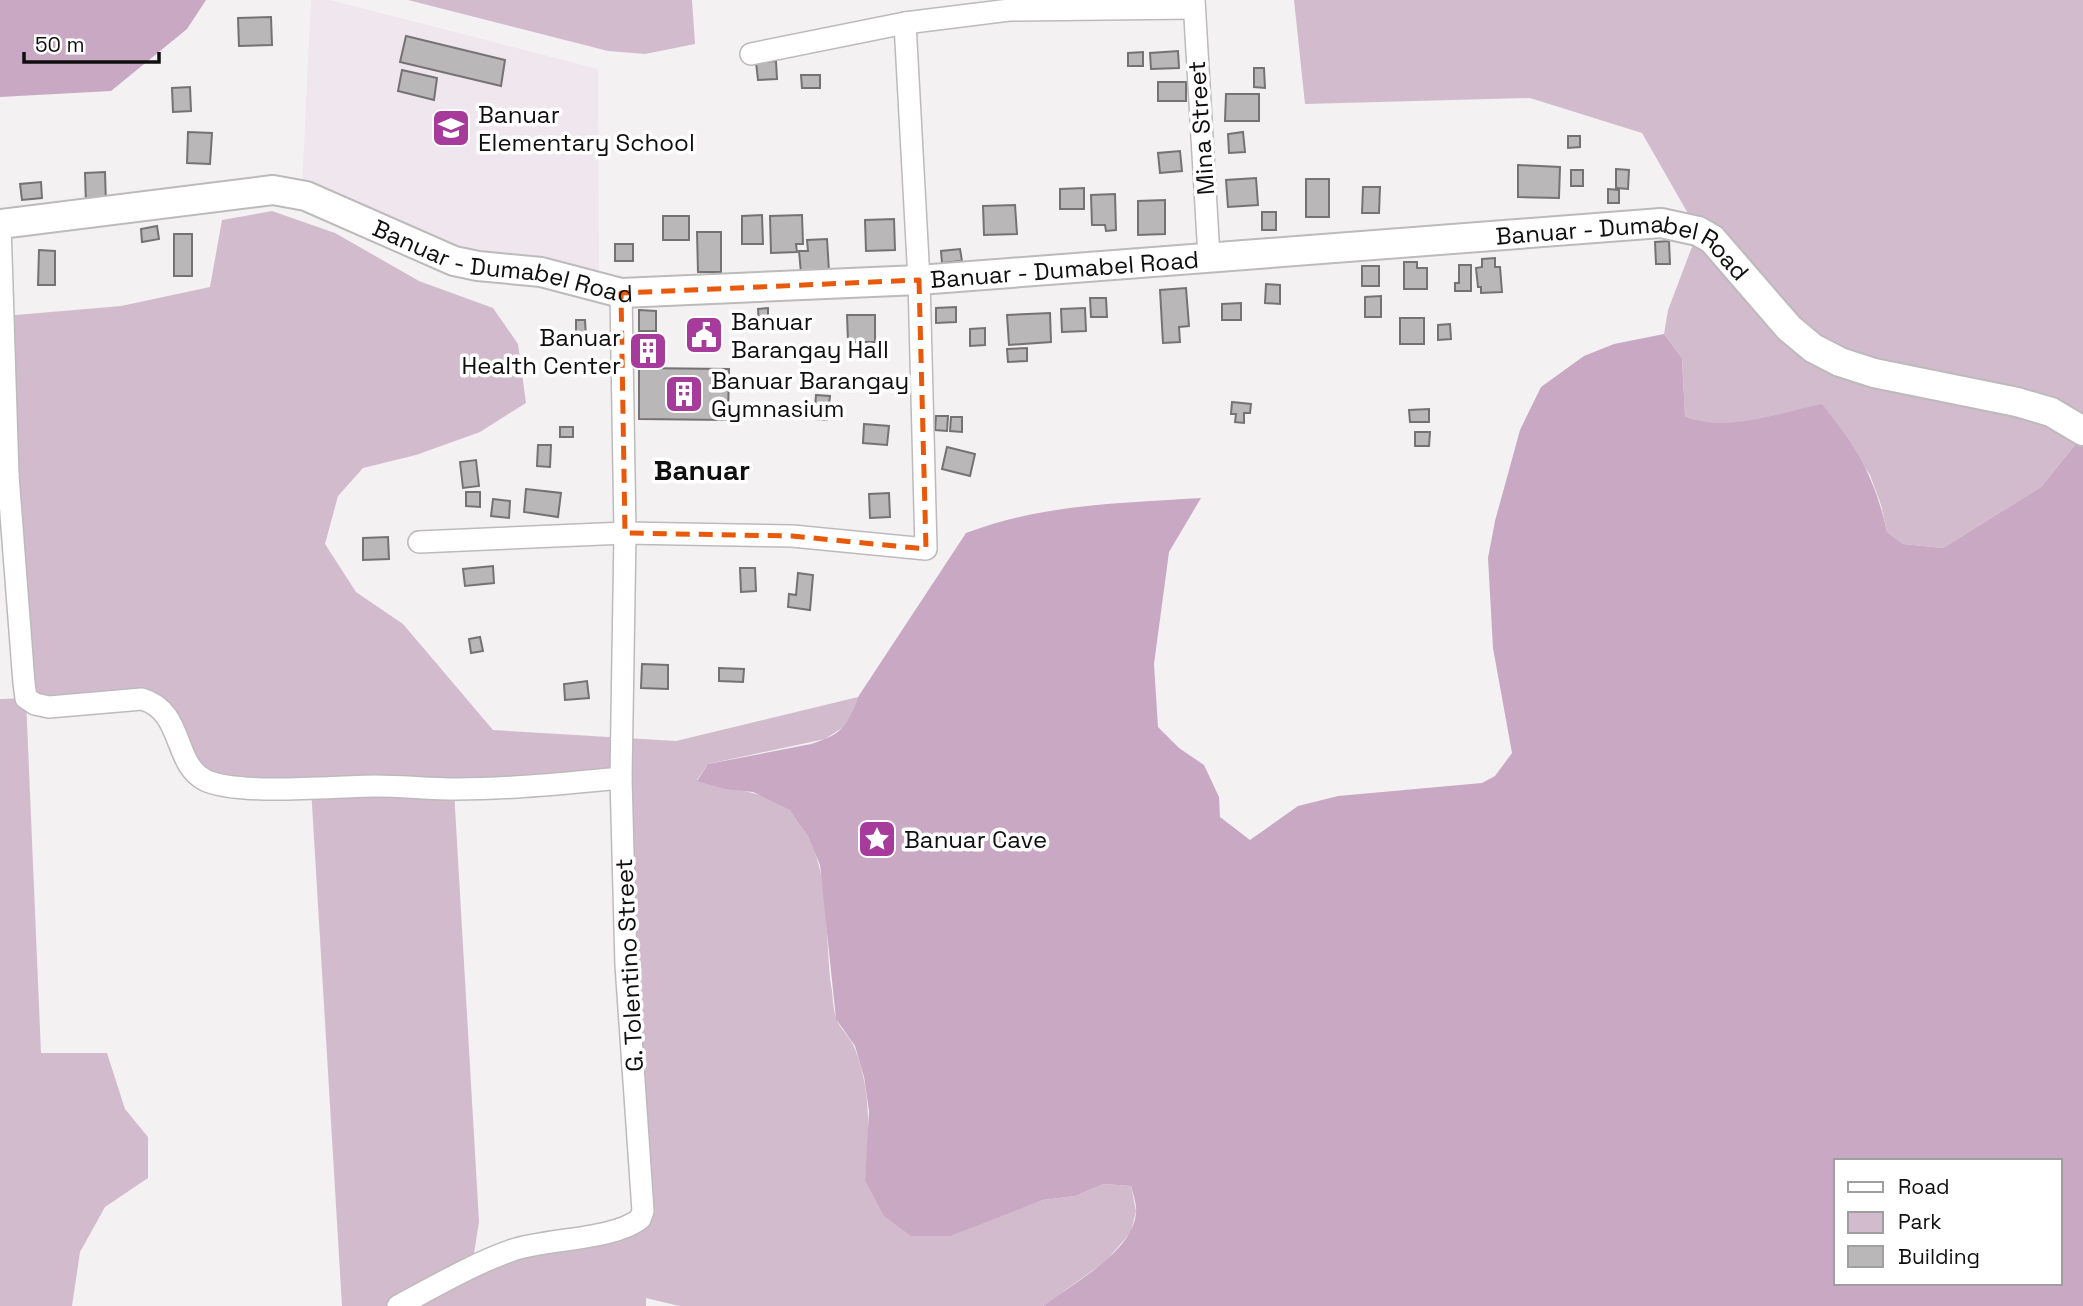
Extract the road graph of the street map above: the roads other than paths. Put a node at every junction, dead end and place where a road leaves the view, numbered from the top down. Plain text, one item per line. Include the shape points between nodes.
1 (1194, 4) edge
2 (905, 23) junction
3 (751, 54) dead end
4 (0, 224) edge
5 (1209, 257) junction
6 (919, 280) junction
7 (621, 293) junction
8 (2083, 431) edge
9 (4, 475) edge
10 (625, 533) junction
11 (419, 542) dead end
12 (621, 778) junction
13 (398, 1306) edge

1 - 2 street via 1009,10
1 - 5 street, Mina Street
2 - 3 street
2 - 6 street
4 - 7 street, Banuar - Dumabel Road via 273,190 306,196 454,261 541,272
4 - 9 street
5 - 6 street, Banuar - Dumabel Road
5 - 8 street, Banuar - Dumabel Road via 1636,224 1680,225 1712,239 1789,328 1840,362 2017,402 2051,412
6 - 7 street, Banuar - Dumabel Road
6 - 10 street via 926,549 792,536
7 - 10 street, G. Tolentino Street
9 - 12 street via 26,698 35,704 152,702 173,725 191,768 204,780 224,785 454,789
10 - 11 street
10 - 12 street, G. Tolentino Street
12 - 13 street, G. Tolentino Street via 640,1219 622,1229 512,1250

